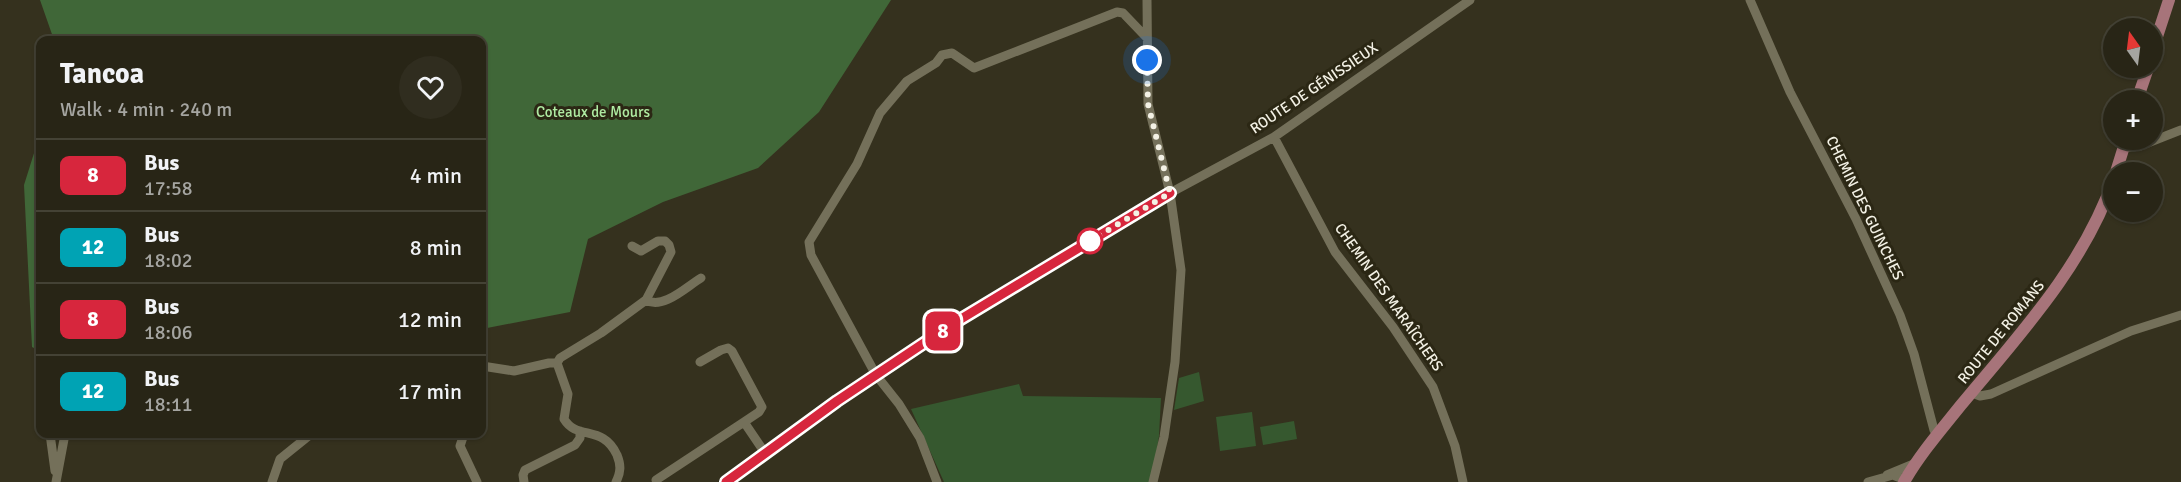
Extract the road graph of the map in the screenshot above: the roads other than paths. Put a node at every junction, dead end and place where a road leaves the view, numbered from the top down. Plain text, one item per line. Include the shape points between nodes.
1 (1147, 0) edge
2 (1470, 0) edge
3 (1750, 0) edge
4 (2169, 0) edge
5 (2163, 18) edge
6 (1147, 38) junction
7 (2181, 130) edge
8 (1274, 137) junction
9 (2163, 137) edge
10 (1170, 193) junction
11 (2103, 203) edge
12 (632, 246) dead end
13 (700, 278) dead end
14 (645, 300) junction
15 (2181, 315) edge
16 (700, 362) dead end
17 (557, 363) junction
18 (486, 367) edge
19 (876, 375) junction
20 (1972, 393) junction
21 (744, 422) junction
22 (580, 431) junction
23 (1937, 435) junction
24 (51, 438) edge
25 (64, 438) edge
26 (306, 438) edge
27 (463, 438) edge
28 (765, 453) junction
29 (1916, 463) junction
30 (1882, 477) junction
31 (656, 480) dead end
32 (56, 481) edge
33 (1904, 481) edge
34 (272, 482) edge
35 (477, 482) edge
36 (524, 482) edge
37 (616, 482) edge
38 (726, 482) edge
39 (937, 482) edge
40 (1153, 482) edge
41 (1463, 482) edge
42 (1868, 482) edge

1 - 6 street
2 - 8 street, ROUTE DE GÉNISSIEUX
3 - 23 street, CHEMIN DES GUINCHES via 1790,92 1856,219 1900,315
4 - 5 main road
6 - 10 street via 1148,104
6 - 19 street via 1123,13 1117,12 974,68 946,53 907,81 880,112 857,164 809,242 810,255
7 - 9 street
8 - 10 street, ROUTE DE GÉNISSIEUX
8 - 41 street, CHEMIN DES MARAÎCHERS via 1335,252 1433,387 1455,446
10 - 19 street, ROUTE DE GÉNISSIEUX via 951,325
10 - 40 street via 1180,282 1175,363
11 - 20 main road, ROUTE DE ROMANS via 2040,311
12 - 14 street via 641,251 665,240 671,252
13 - 14 street via 660,303
14 - 17 street
15 - 20 street via 2131,331 1991,394
16 - 21 street via 721,350 732,351 762,407
17 - 18 street via 514,371
17 - 22 street via 568,394 564,419
19 - 28 street, ROUTE DE GÉNISSIEUX
19 - 39 street via 920,438
20 - 23 main road, ROUTE DE ROMANS
21 - 28 street
21 - 31 street
22 - 36 street via 575,445 525,470
22 - 37 street via 608,441 616,452 621,470
23 - 29 main road, ROUTE DE ROMANS
24 - 32 street
25 - 32 street
26 - 34 street via 280,459
27 - 35 street via 460,446
28 - 38 street, ROUTE DE GÉNISSIEUX
29 - 30 street
29 - 33 main road, ROUTE DE ROMANS
30 - 33 street via 1893,475
30 - 42 street

